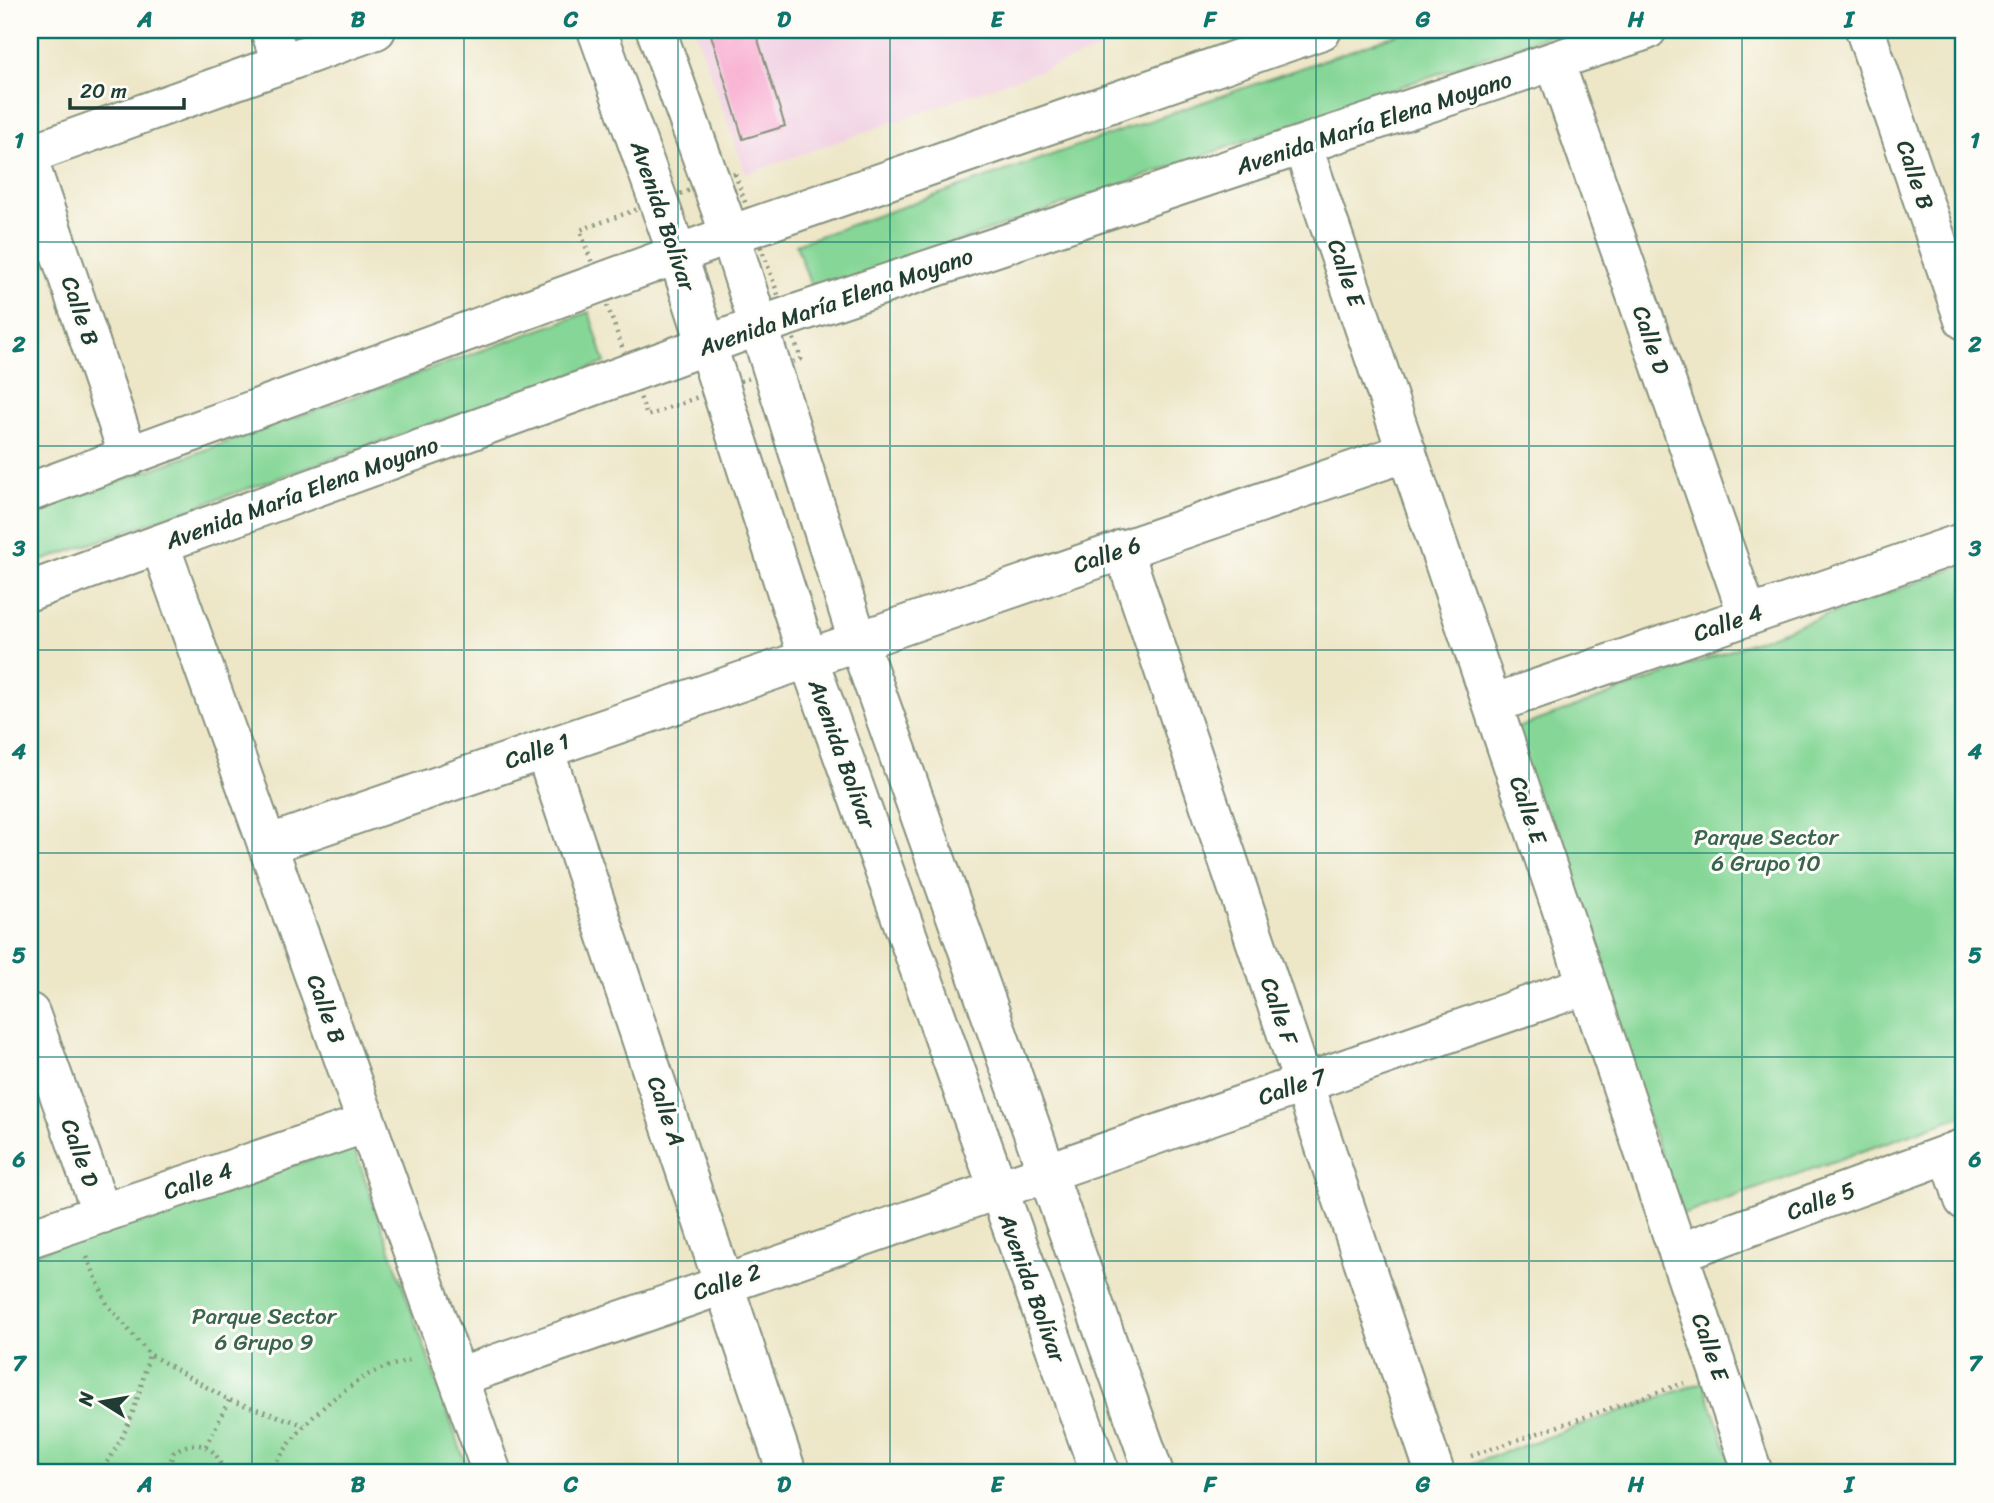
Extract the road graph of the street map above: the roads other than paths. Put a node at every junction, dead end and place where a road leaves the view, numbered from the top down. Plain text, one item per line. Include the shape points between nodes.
1 (376, 30) edge
2 (597, 30) edge
3 (656, 30) edge
4 (1322, 30) edge
5 (1647, 30) edge
6 (1865, 30) edge
7 (276, 47) edge
8 (1555, 63) junction
9 (1303, 147) junction
10 (30, 154) edge
11 (30, 165) edge
12 (730, 235) junction
13 (1952, 247) edge
14 (678, 256) junction
15 (1964, 320) edge
16 (759, 326) junction
17 (706, 346) junction
18 (1407, 452) junction
19 (129, 457) junction
20 (30, 492) edge
21 (1964, 542) edge
22 (160, 545) junction
23 (1123, 549) junction
24 (30, 591) edge
25 (1748, 616) junction
26 (858, 641) junction
27 (808, 658) junction
28 (1492, 704) junction
29 (544, 749) junction
30 (267, 845) junction
31 (1587, 985) junction
32 (30, 1013) edge
33 (1303, 1083) junction
34 (367, 1123) junction
35 (1956, 1151) edge
36 (1044, 1171) junction
37 (996, 1188) junction
38 (1964, 1199) edge
39 (87, 1219) junction
40 (30, 1238) edge
41 (1678, 1253) junction
42 (724, 1283) junction
43 (452, 1362) junction
44 (1434, 1471) edge
45 (492, 1473) edge
46 (788, 1473) edge
47 (1100, 1473) edge
48 (1154, 1473) edge
49 (1753, 1473) edge

1 - 7 street
2 - 14 street, Avenida Bolívar
3 - 12 street
4 - 12 street
5 - 8 street, Avenida María Elena Moyano
6 - 13 street, Calle B
7 - 10 street
8 - 9 street, Avenida María Elena Moyano
8 - 25 street, Calle D
9 - 16 street, Avenida María Elena Moyano
9 - 18 street, Calle E
11 - 19 street, Calle B
12 - 14 street
12 - 16 street
13 - 15 street, Calle B
14 - 17 street, Avenida Bolívar
14 - 19 street
16 - 17 street, Avenida María Elena Moyano
16 - 26 street
17 - 22 street, Avenida María Elena Moyano
17 - 27 street, Avenida Bolívar
18 - 23 street, Calle 6
18 - 28 street, Calle E
19 - 20 street
21 - 25 street, Calle 4
22 - 24 street, Avenida María Elena Moyano
22 - 30 street, Calle B
23 - 26 street, Calle 6
23 - 33 street, Calle F
25 - 28 street, Calle 4
26 - 27 street, Calle 6
26 - 36 street
27 - 29 street, Calle 1
27 - 37 street, Avenida Bolívar
28 - 31 street, Calle E
29 - 30 street, Calle 1
29 - 42 street, Calle A
30 - 34 street, Calle B
31 - 33 street, Calle 7
31 - 41 street, Calle E
32 - 39 street, Calle D
33 - 36 street, Calle 7
33 - 44 street, Calle F
34 - 39 street, Calle 4
34 - 43 street, Calle B
35 - 38 street
35 - 41 street, Calle 5
36 - 37 street, Calle 7
36 - 48 street
37 - 42 street, Calle 2
37 - 47 street, Avenida Bolívar
39 - 40 street, Calle 4
41 - 49 street, Calle E
42 - 43 street, Calle 2
42 - 46 street, Calle A
43 - 45 street, Calle B

